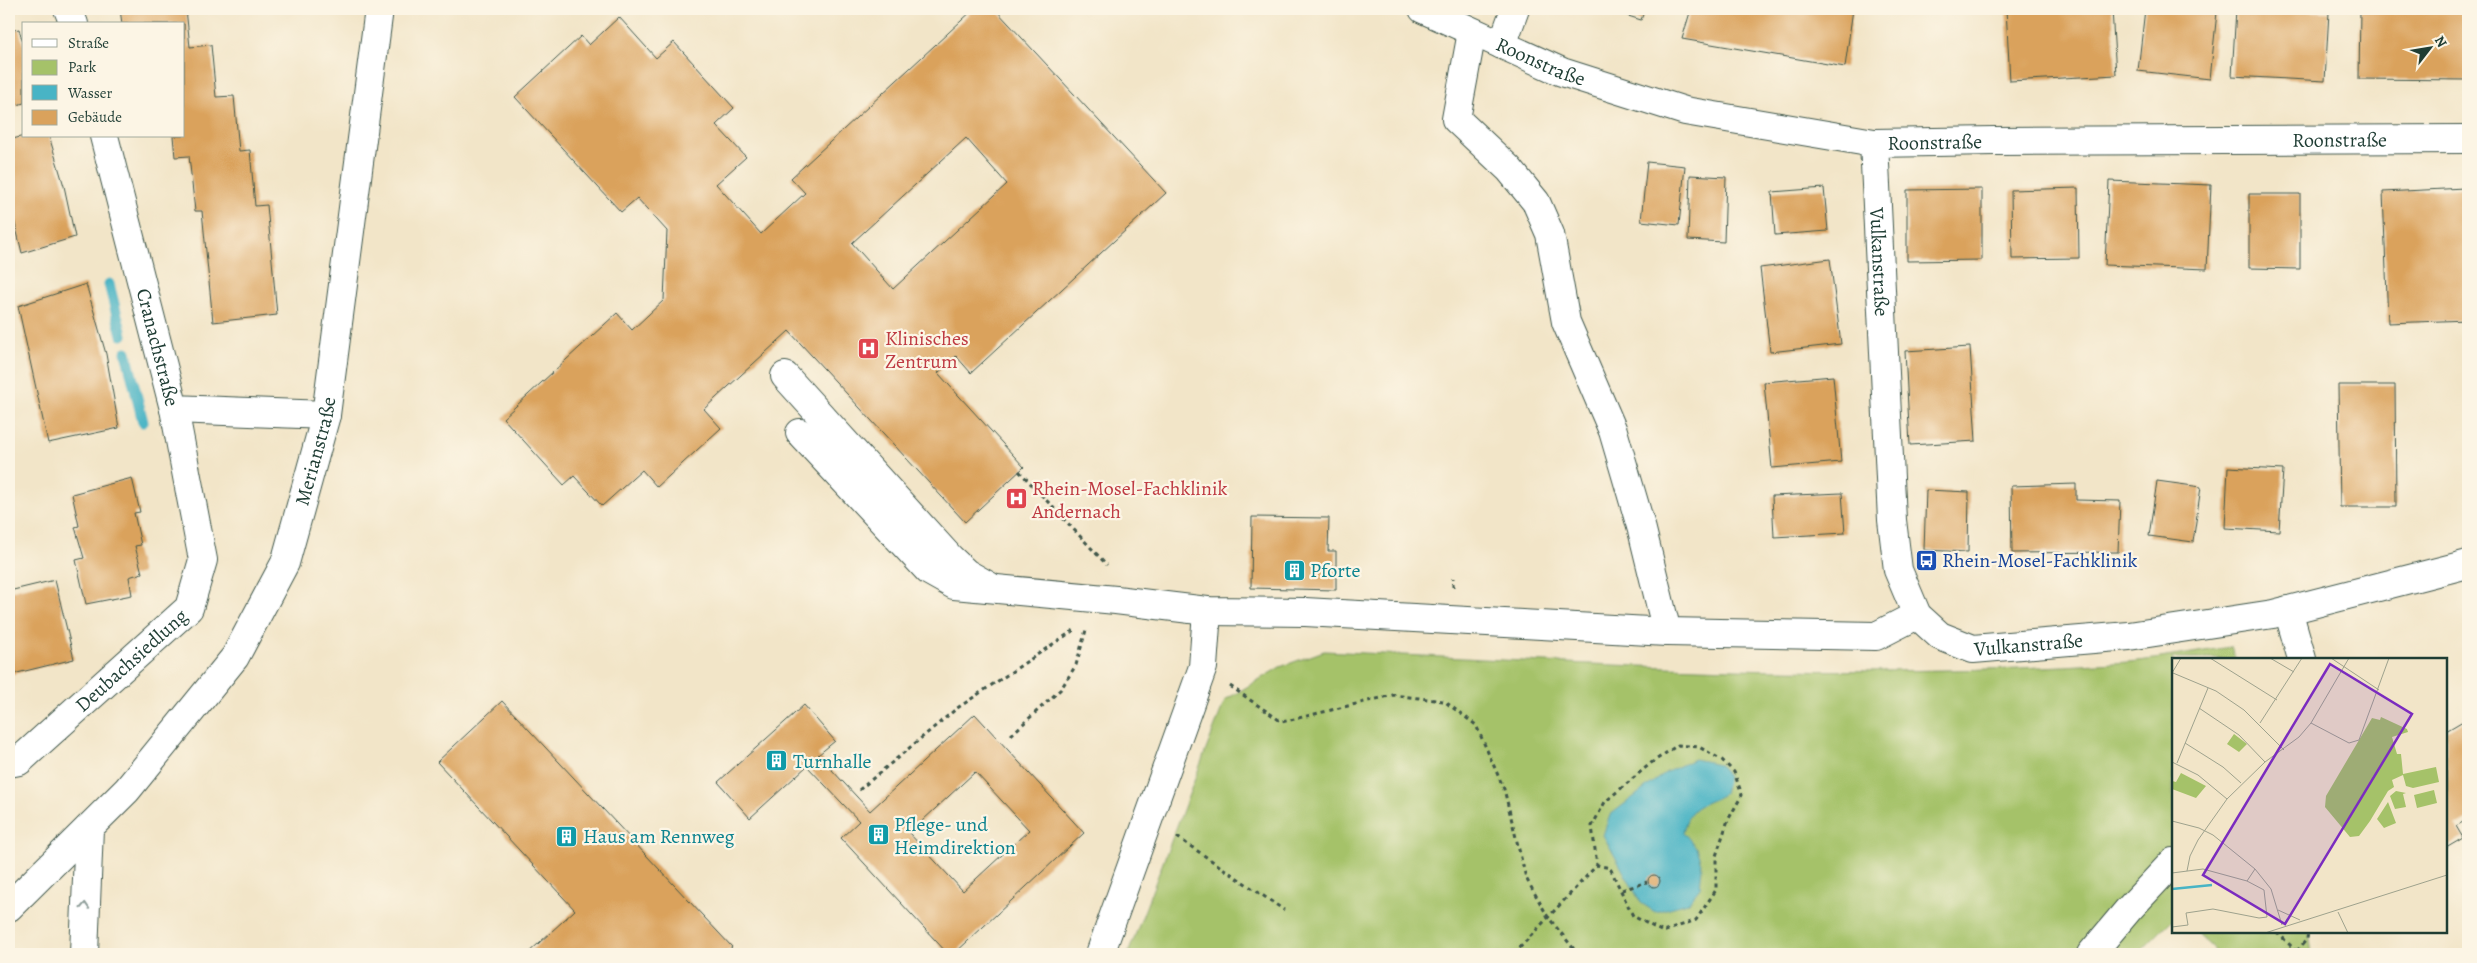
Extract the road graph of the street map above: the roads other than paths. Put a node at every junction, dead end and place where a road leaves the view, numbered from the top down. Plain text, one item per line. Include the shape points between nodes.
1 (68, 9) edge
2 (380, 9) edge
3 (1423, 9) edge
4 (1515, 9) edge
5 (73, 22) edge
6 (1472, 32) junction
7 (1502, 45) junction
8 (105, 138) edge
9 (2468, 139) edge
10 (1874, 143) junction
11 (785, 376) dead end
12 (174, 409) junction
13 (326, 415) junction
14 (800, 433) dead end
15 (2468, 564) edge
16 (992, 588) junction
17 (2288, 610) junction
18 (1207, 611) junction
19 (1917, 615) junction
20 (1667, 632) junction
21 (2302, 658) edge
22 (9, 763) edge
23 (89, 828) junction
24 (2172, 863) edge
25 (9, 906) edge
26 (84, 954) edge
27 (1100, 954) edge
28 (2091, 954) edge

1 - 5 street
2 - 13 street, Merianstraße
3 - 6 street, Roonstraße
4 - 7 street
6 - 7 street, Roonstraße
6 - 20 street via 1456,119 1509,170 1536,202 1550,234 1566,322 1613,431
7 - 10 street, Roonstraße via 1562,72 1686,111
8 - 12 street, Cranachstraße
9 - 10 street, Roonstraße
10 - 19 street, Vulkanstraße via 1892,520 1898,570
11 - 16 street via 950,558 966,573
12 - 13 street, Cranachstraße
12 - 22 street, Deubachsiedlung via 203,560 189,608 19,761
13 - 23 street, Merianstraße via 285,563 235,656 127,790
14 - 16 street via 929,571 954,585
15 - 17 street, Vulkanstraße
16 - 18 street via 1100,606
17 - 19 street, Vulkanstraße via 2129,636 1973,649 1940,636
17 - 21 street
18 - 20 street via 1305,612
18 - 27 street via 1203,667
19 - 20 street via 1876,636
23 - 25 street, Merianstraße
26 -> 23 street
24 - 28 street

